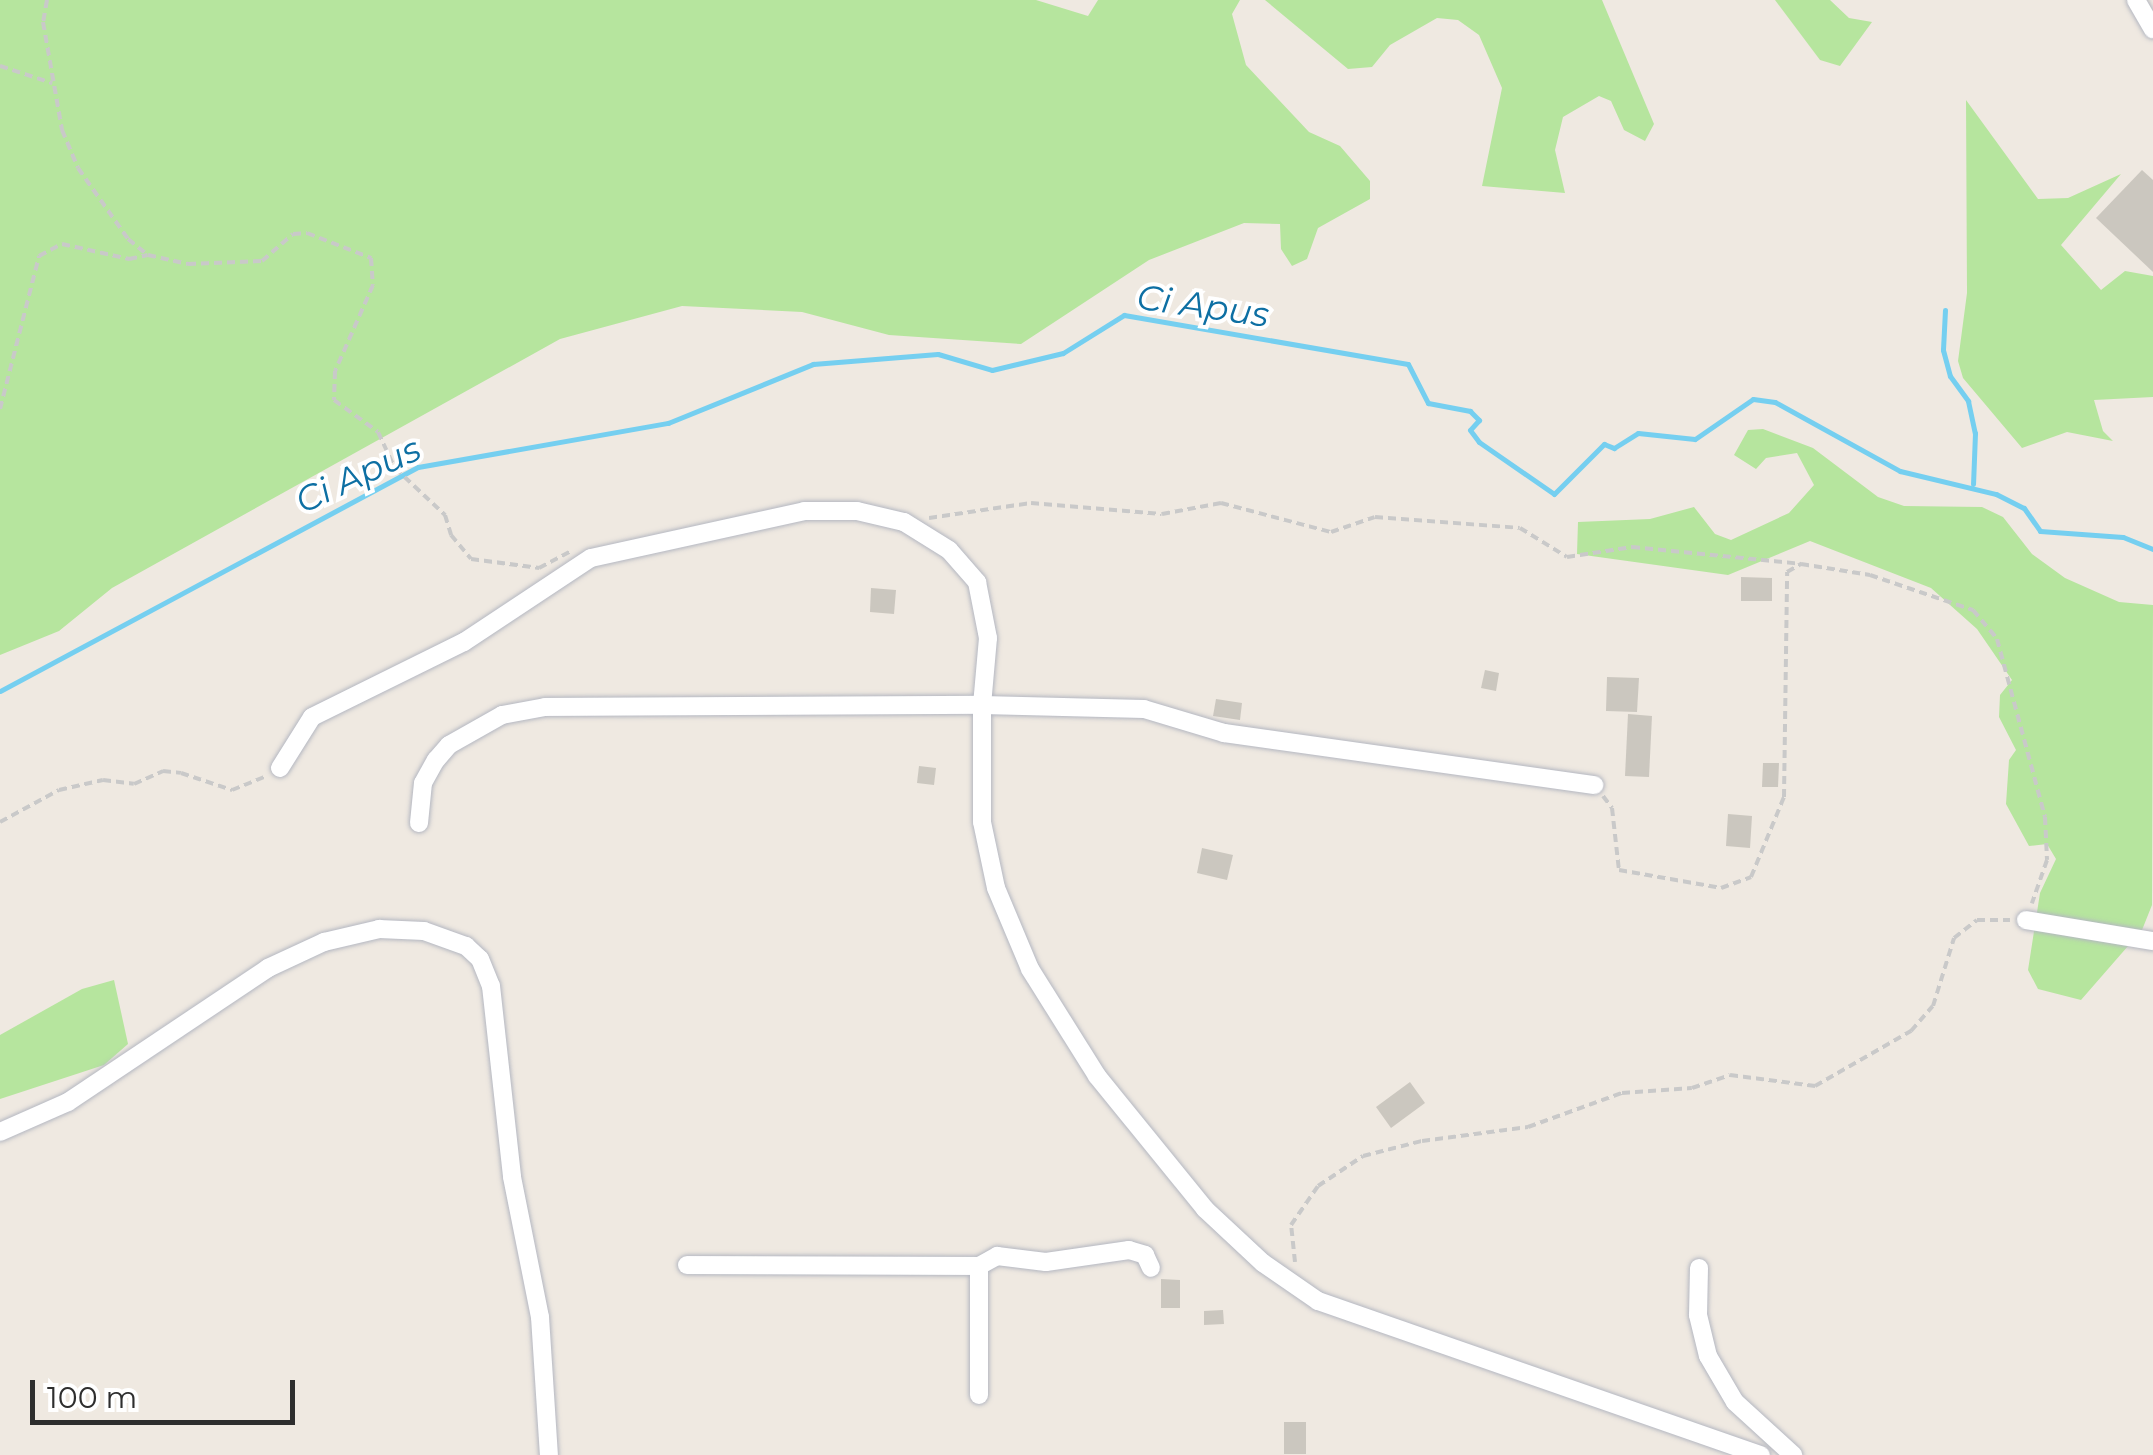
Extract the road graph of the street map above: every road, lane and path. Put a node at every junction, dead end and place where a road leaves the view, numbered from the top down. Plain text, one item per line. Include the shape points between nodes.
1 (47, 0) edge
2 (2136, 0) edge
3 (2153, 29) edge
4 (0, 66) edge
5 (54, 84) junction
6 (148, 255) junction
7 (0, 409) edge
8 (904, 522) junction
9 (591, 558) junction
10 (1801, 564) junction
11 (982, 705) junction
12 (280, 768) joint
13 (1594, 784) joint
14 (0, 822) edge
15 (418, 823) dead end
16 (2026, 920) junction
17 (2153, 941) edge
18 (0, 1132) edge
19 (687, 1265) dead end
20 (979, 1266) junction
21 (1150, 1268) dead end
22 (1698, 1268) dead end
23 (1301, 1272) dead end
24 (979, 1395) dead end
25 (549, 1455) edge
26 (1761, 1455) edge
27 (1793, 1455) edge

1 - 5 path via 43,22
2 - 3 street
4 - 5 path
5 - 6 path via 78,168 128,239
6 - 7 path via 129,260 62,244 38,256
6 - 9 path via 188,264 262,261 293,234 308,233 371,258 373,285 335,371 334,400 378,432 395,468 445,516 450,535 471,559 538,568 566,550
8 - 9 street via 857,511 804,511
8 - 10 path via 1030,503 1162,514 1221,503 1330,532 1374,518 1520,528 1566,557 1632,547
8 - 11 street via 949,550 977,582 987,609
9 - 12 street via 464,642 312,718
10 - 13 path via 1787,572 1784,797 1751,877 1722,888 1618,870 1612,808
10 - 16 path via 1870,575 1973,610 1997,638 2044,817 2047,860
11 - 13 street via 1144,708 1224,733
11 - 15 street via 545,707 502,715 449,745 436,760 423,783
11 - 26 street via 982,822 996,888 1030,969 1097,1076 1205,1209 1263,1263 1318,1301
12 - 14 path via 232,790 181,772 162,771 134,784 103,780 59,790
16 - 17 street
16 - 23 path via 1976,920 1954,938 1933,1006 1912,1031 1815,1086 1730,1076 1692,1088 1622,1093 1528,1127 1363,1156 1318,1186 1291,1225 1292,1258
18 - 25 street via 68,1102 268,968 324,942 379,929 424,932 466,946 491,986 512,1178 540,1317
19 - 20 street
20 - 21 street via 997,1256 1046,1262 1129,1250 1145,1254
20 - 24 street
22 - 27 street via 1698,1315 1708,1356 1735,1402

